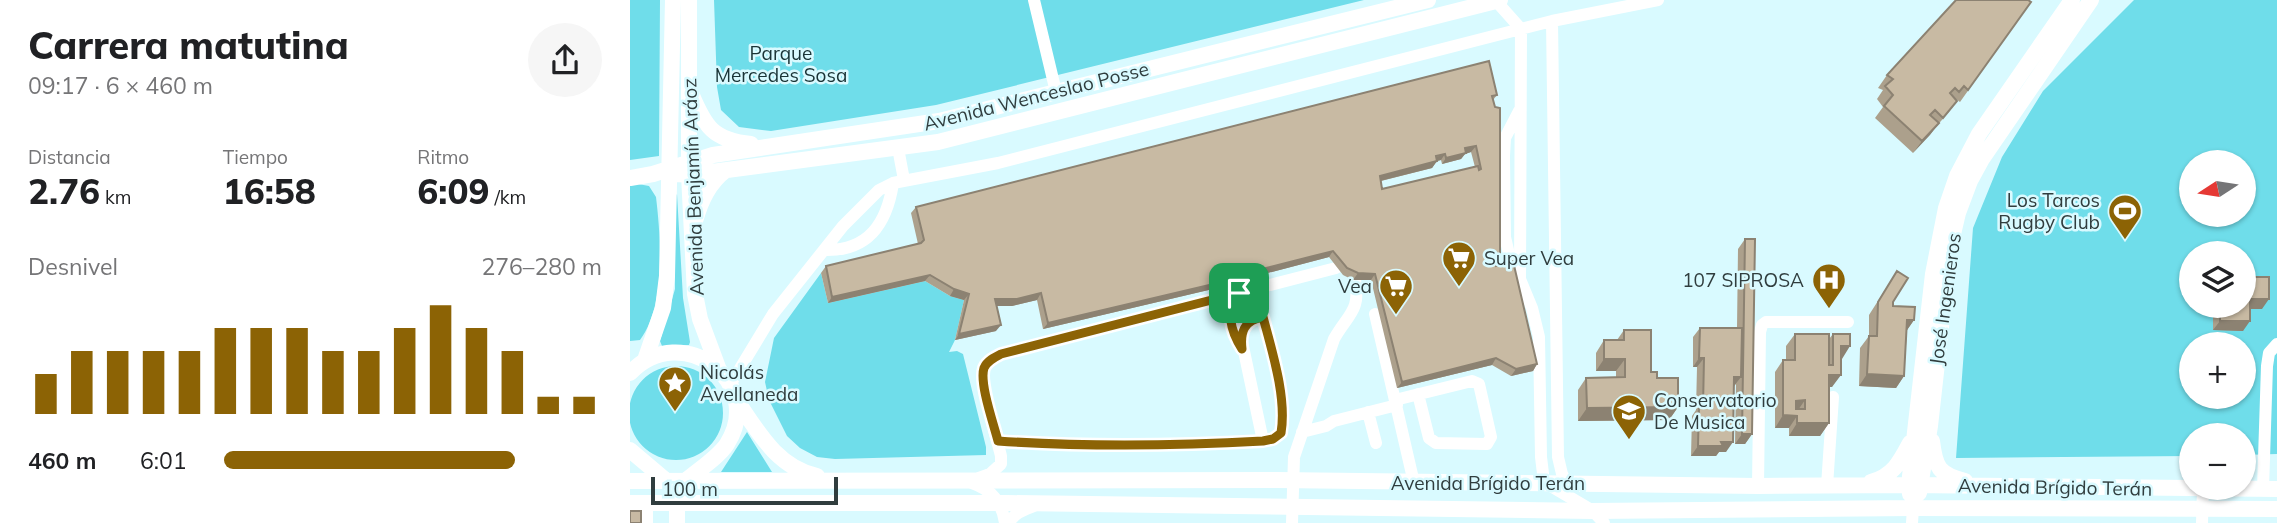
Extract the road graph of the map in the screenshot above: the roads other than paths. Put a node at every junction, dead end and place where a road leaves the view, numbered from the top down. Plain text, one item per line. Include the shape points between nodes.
1 (673, 0) edge
2 (689, 0) edge
3 (1034, 0) edge
4 (1428, 0) edge
5 (1498, 0) edge
6 (1658, 0) edge
7 (2072, 0) edge
8 (2091, 0) edge
9 (1552, 21) junction
10 (1521, 29) junction
11 (688, 87) junction
12 (1056, 92) junction
13 (768, 146) junction
14 (898, 148) junction
15 (689, 168) junction
16 (670, 169) junction
17 (727, 169) junction
18 (636, 177) edge
19 (899, 181) junction
20 (691, 237) junction
21 (825, 250) junction
22 (1336, 268) dead end
23 (1355, 280) edge
24 (1239, 293) junction
25 (1375, 314) dead end
26 (1848, 322) dead end
27 (2277, 344) edge
28 (1242, 349) junction
29 (636, 364) edge
30 (719, 370) junction
31 (732, 391) junction
32 (1418, 394) junction
33 (1833, 397) dead end
34 (1396, 402) junction
35 (1368, 412) junction
36 (1930, 426) junction
37 (1303, 428) junction
38 (1914, 434) junction
39 (998, 441) junction
40 (1263, 441) junction
41 (1376, 443) dead end
42 (630, 450) edge
43 (643, 462) junction
44 (635, 481) edge
45 (968, 481) junction
46 (1293, 481) junction
47 (854, 482) junction
48 (1544, 482) junction
49 (1415, 483) junction
50 (1567, 483) junction
51 (1915, 485) junction
52 (683, 486) junction
53 (1758, 486) junction
54 (1827, 486) junction
55 (1854, 486) junction
56 (1991, 488) junction
57 (2179, 489) edge
58 (2270, 489) edge
59 (998, 503) junction
60 (1041, 503) junction
61 (640, 504) edge
62 (2277, 509) edge
63 (1292, 515) edge
64 (1913, 516) edge
65 (2202, 516) edge
66 (1598, 517) edge
67 (646, 523) edge
68 (677, 523) edge
69 (1007, 523) edge

1 - 16 main road, Avenida Benjamín Aráoz
2 - 11 main road, Avenida Benjamín Aráoz
3 - 12 street
4 - 12 main road, Avenida Wenceslao Posse
5 - 10 street
5 - 14 main road via 938,142
6 - 9 street
7 - 38 main road, José Ingenieros via 1996,107 1970,151 1946,208 1933,274
8 - 36 main road, José Ingenieros via 1970,181 1950,247
9 - 10 street
9 - 50 street via 1558,457
10 - 19 street via 998,163
10 - 48 street via 1520,279 1539,337
11 - 13 main road via 715,134 733,142
11 - 15 main road, Avenida Benjamín Aráoz
12 - 13 main road, Avenida Wenceslao Posse via 939,121
13 - 15 main road, Avenida Wenceslao Posse
14 - 17 main road
14 - 19 street
15 - 16 main road, Avenida Wenceslao Posse
15 - 17 main road
15 - 20 main road, Avenida Benjamín Aráoz
16 - 18 main road, Avenida Wenceslao Posse
16 - 29 main road, Avenida Benjamín Aráoz via 663,308
17 - 20 main road via 705,193
19 - 21 street via 878,190
19 - 21 street via 880,222 866,238 851,248
20 - 30 main road, Avenida Benjamín Aráoz via 700,318
21 - 31 street via 774,314
22 - 24 street
23 - 37 street via 1358,297 1353,312 1334,339
24 - 28 street via 1230,312
24 - 39 street via 992,358 984,369 984,383
25 - 34 street
26 - 53 street via 1762,325
27 - 58 street via 2269,353 2267,366
28 - 40 street
28 - 40 street via 1246,324 1263,317 1283,420 1281,433
29 - 30 main road via 660,354 684,352
30 - 31 main road
31 - 47 main road via 771,449 790,466
31 - 52 main road via 736,413 727,444
32 - 32 street via 1479,384 1490,441 1432,441
32 - 34 street
33 - 54 street
34 - 35 street
34 - 49 street
35 - 37 street via 1326,426
35 - 41 street
36 - 51 main road, José Ingenieros
36 - 56 main road via 1940,470 1951,478
37 - 46 street
38 - 51 main road, José Ingenieros
38 - 55 main road via 1895,469
39 - 40 street
39 - 45 street via 1001,464 990,474
42 - 43 main road
43 - 52 main road
43 - 52 main road via 666,471 691,470
44 - 52 main road via 660,489
45 - 46 main road, Avenida Brígido Terán
45 - 47 main road, Avenida Brígido Terán
45 - 59 street via 986,488
46 - 49 main road, Avenida Brígido Terán
46 - 63 street
47 - 52 main road, Avenida Brígido Terán
48 - 49 main road, Avenida Brígido Terán
48 - 50 main road, Avenida Brígido Terán
48 - 66 street
50 - 53 main road, Avenida Brígido Terán
51 - 55 main road, Avenida Brígido Terán
51 - 56 main road, Avenida Brígido Terán
51 - 64 main road, José Ingenieros
52 - 59 main road, Avenida Brígido Terán via 699,504
52 - 61 main road
52 - 68 main road
53 - 54 main road, Avenida Brígido Terán
54 - 55 main road, Avenida Brígido Terán
56 - 57 main road, Avenida Brígido Terán
59 - 60 main road, Avenida Brígido Terán
59 - 69 street
60 - 63 main road, Avenida Brígido Terán
60 - 69 street
61 - 67 street
62 - 65 main road, Avenida Brígido Terán
63 - 66 main road, Avenida Brígido Terán
64 - 65 main road, Avenida Brígido Terán
64 - 66 main road, Avenida Brígido Terán

